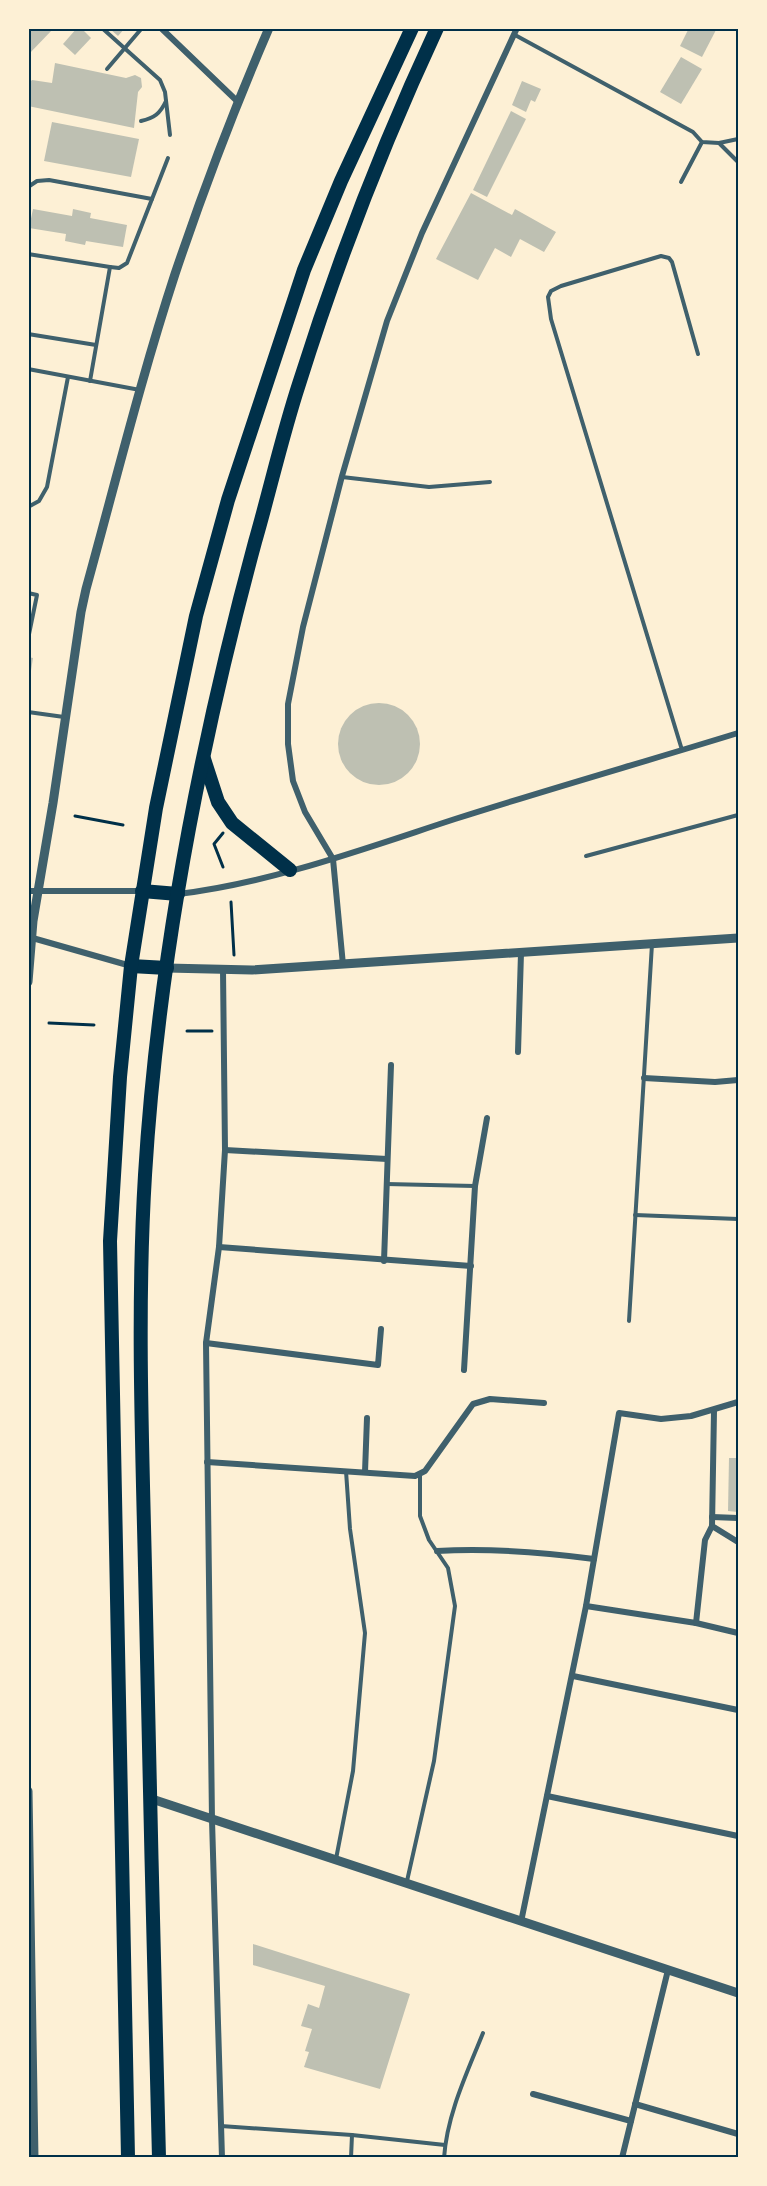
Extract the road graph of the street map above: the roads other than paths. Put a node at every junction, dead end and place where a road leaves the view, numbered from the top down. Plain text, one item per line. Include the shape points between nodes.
1 (102, 28) edge
2 (142, 28) edge
3 (161, 28) edge
4 (269, 28) edge
5 (411, 28) edge
6 (437, 28) edge
7 (515, 31) edge
8 (125, 49) junction
9 (107, 69) dead end
10 (166, 101) junction
11 (237, 101) junction
12 (141, 121) dead end
13 (170, 135) dead end
14 (738, 139) edge
15 (702, 142) junction
16 (719, 143) junction
17 (168, 158) dead end
18 (738, 162) edge
19 (681, 182) dead end
20 (28, 187) edge
21 (152, 199) junction
22 (29, 253) edge
23 (111, 267) junction
24 (28, 334) edge
25 (96, 345) junction
26 (698, 354) dead end
27 (28, 369) edge
28 (68, 377) junction
29 (90, 381) junction
30 (140, 390) junction
31 (342, 476) junction
32 (490, 482) dead end
33 (28, 507) edge
34 (28, 593) edge
35 (28, 639) edge
36 (28, 712) edge
37 (65, 717) junction
38 (738, 733) edge
39 (682, 750) junction
40 (203, 756) junction
41 (738, 815) edge
42 (586, 856) dead end
43 (333, 859) junction
44 (290, 870) junction
45 (33, 891) edge
46 (142, 891) junction
47 (178, 894) junction
48 (30, 937) edge
49 (738, 938) edge
50 (652, 943) junction
51 (521, 953) junction
52 (343, 965) junction
53 (131, 966) junction
54 (167, 968) junction
55 (223, 970) junction
56 (28, 982) edge
57 (518, 1052) dead end
58 (391, 1065) dead end
59 (644, 1078) junction
60 (738, 1080) edge
61 (487, 1118) dead end
62 (225, 1150) junction
63 (387, 1159) junction
64 (386, 1184) junction
65 (475, 1185) junction
66 (635, 1215) junction
67 (738, 1219) edge
68 (219, 1247) junction
69 (384, 1261) junction
70 (471, 1266) junction
71 (629, 1321) dead end
72 (381, 1329) dead end
73 (206, 1343) junction
74 (464, 1370) dead end
75 (544, 1402) dead end
76 (738, 1402) edge
77 (714, 1411) junction
78 (367, 1418) dead end
79 (207, 1462) junction
80 (346, 1470) junction
81 (365, 1472) junction
82 (420, 1474) junction
83 (712, 1517) junction
84 (738, 1518) edge
85 (712, 1526) junction
86 (738, 1542) edge
87 (437, 1551) junction
88 (594, 1559) junction
89 (586, 1606) junction
90 (696, 1623) junction
91 (738, 1633) edge
92 (573, 1676) junction
93 (738, 1710) edge
94 (28, 1791) edge
95 (547, 1796) junction
96 (149, 1798) junction
97 (212, 1820) junction
98 (738, 1836) edge
99 (336, 1860) junction
100 (29, 1875) edge
101 (406, 1883) junction
102 (521, 1922) junction
103 (668, 1970) junction
104 (738, 1993) edge
105 (483, 2033) dead end
106 (533, 2094) dead end
107 (635, 2104) junction
108 (631, 2121) junction
109 (221, 2126) junction
110 (738, 2134) edge
111 (352, 2135) junction
112 (445, 2145) junction
113 (34, 2157) edge
114 (128, 2157) edge
115 (159, 2157) edge
116 (222, 2157) edge
117 (351, 2157) edge
118 (444, 2157) edge
119 (622, 2157) edge

1 - 8 lane
2 - 8 lane
3 - 11 street
4 - 11 street
5 - 46 highway via 304,270 228,500 196,616
6 - 40 highway via 367,192 297,390 233,626
7 - 15 lane via 693,132
7 - 31 street via 422,233 387,321
8 - 9 lane
8 - 10 lane via 160,80
10 - 12 lane via 157,115
10 - 13 lane
11 - 30 street via 175,274
14 - 16 lane
15 - 16 lane
15 - 19 lane
16 - 18 lane
17 - 21 lane
20 - 21 lane via 49,180
21 - 23 lane via 128,263
22 - 23 lane
23 - 25 lane
24 - 25 lane
25 - 29 lane
26 - 39 lane via 669,258 661,256 561,286 548,297 551,319
27 - 28 lane
28 - 29 lane
28 - 33 lane via 47,487 39,501
29 - 30 lane
30 - 37 street via 83,601
31 - 32 lane via 429,487
31 - 43 street via 303,627 288,704 293,781 305,812
34 - 35 lane via 37,595
36 - 37 lane
37 - 45 street via 53,803
38 - 39 street
39 - 43 street
40 - 44 highway via 218,802 232,823
40 - 47 highway
41 - 42 lane
43 - 44 street
43 - 52 street
44 - 47 street via 227,887
45 - 46 street
45 - 48 street
46 - 47 highway
46 - 53 highway
47 - 54 highway
48 - 53 street
48 - 56 street
49 - 50 street
50 - 51 street
50 - 59 lane
51 - 52 street
51 - 57 street
52 - 55 street
53 - 54 highway
53 - 114 highway via 110,1241
54 - 55 street
54 - 96 highway via 157,1031 145,1175 141,1300
55 - 62 street
58 - 63 street
59 - 60 street
59 - 66 lane
61 - 65 street
62 - 63 street
62 - 68 street
63 - 64 street
64 - 65 lane
64 - 69 street
65 - 70 street
66 - 67 lane
66 - 71 lane
68 - 69 street
68 - 73 street
69 - 70 street
70 - 74 street
72 - 73 street via 378,1365
73 - 79 street
75 - 82 street via 490,1399 473,1404
76 - 77 street
77 - 83 street
77 - 88 street via 661,1419 619,1413
78 - 81 street
79 - 80 street
79 - 97 street
80 - 81 street
80 - 99 lane via 365,1633 353,1771
81 - 82 street
82 - 87 lane via 420,1516
83 - 84 street
83 - 85 street
85 - 86 street
85 - 90 street via 705,1540
87 - 88 street via 490,1550
87 - 101 lane via 448,1568 455,1605 434,1761
88 - 89 street
89 - 90 street
89 - 92 street
90 - 91 street
92 - 93 street
92 - 95 street
94 - 100 street
95 - 98 street
95 - 102 street
96 - 97 street
96 - 115 highway
97 - 99 street
97 - 109 street
99 - 101 street
100 - 113 street
101 - 102 street
102 - 103 street
103 - 104 street
103 - 107 street
105 - 112 lane via 455,2104
106 - 108 street
107 - 108 street
107 - 110 street
108 - 119 street
109 - 111 lane
109 - 116 street
111 - 112 lane
111 - 117 lane
112 - 118 lane

